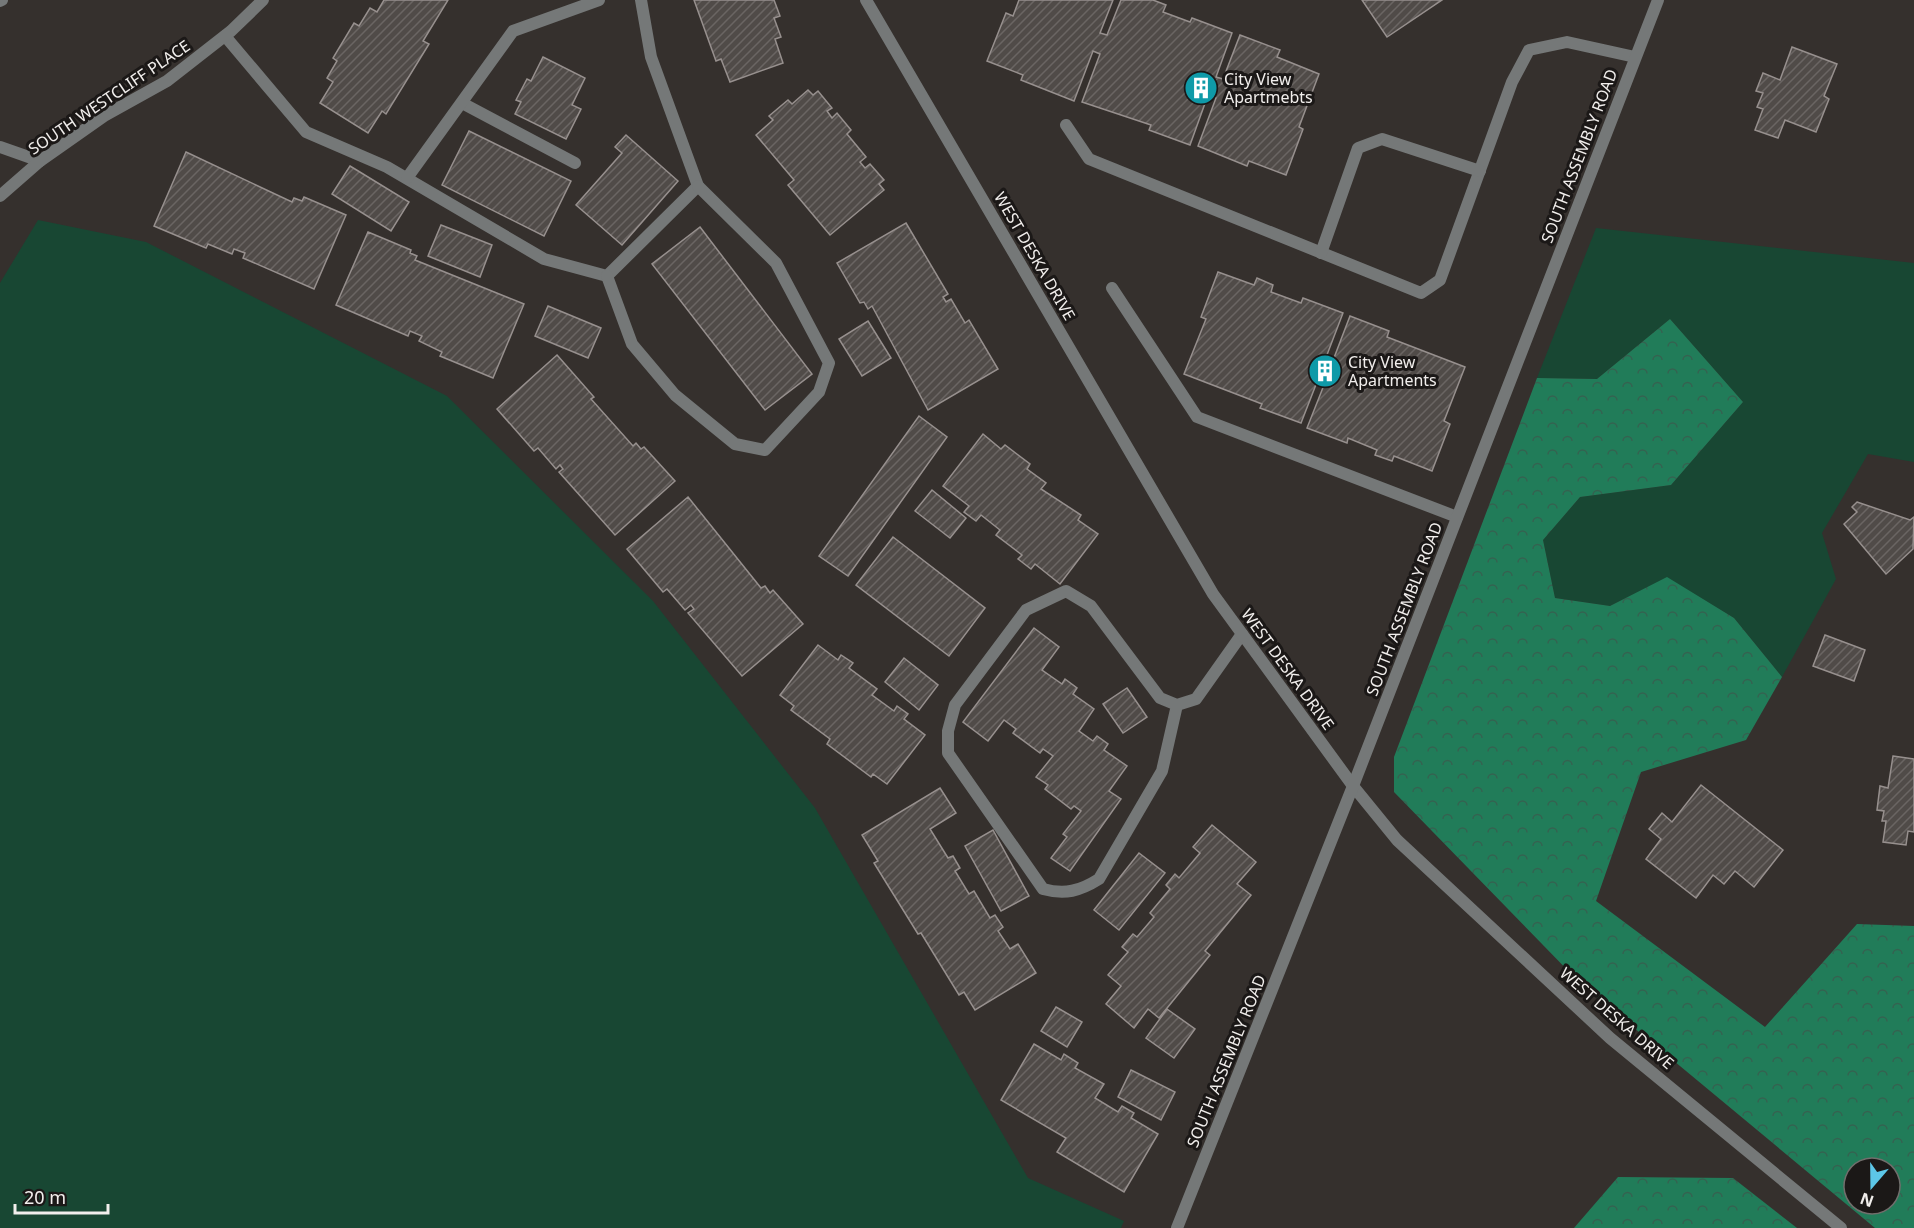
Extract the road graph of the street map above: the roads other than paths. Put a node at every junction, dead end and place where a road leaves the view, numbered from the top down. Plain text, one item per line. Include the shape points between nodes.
1 (263, 0) edge
2 (600, 0) edge
3 (640, 0) edge
4 (866, 0) edge
5 (1658, 0) edge
6 (225, 36) junction
7 (1635, 57) junction
8 (462, 103) junction
9 (1066, 125) dead end
10 (0, 147) edge
11 (40, 162) junction
12 (576, 163) dead end
13 (1480, 171) junction
14 (407, 178) junction
15 (698, 186) junction
16 (0, 196) edge
17 (1321, 253) junction
18 (607, 276) junction
19 (1112, 288) dead end
20 (1457, 517) junction
21 (1242, 634) junction
22 (1177, 705) junction
23 (1353, 786) junction
24 (1177, 1228) edge
25 (1840, 1228) edge

1 - 6 street, SOUTH WESTCLIFF PLACE
2 - 8 street via 513,31
3 - 15 street via 651,57
4 - 21 street, WEST DESKA DRIVE via 1213,594
5 - 7 street, SOUTH ASSEMBLY ROAD
6 - 11 street, SOUTH WESTCLIFF PLACE via 167,81 104,116
6 - 14 street via 306,132
7 - 13 street via 1567,42 1529,50 1512,82
7 - 20 street, SOUTH ASSEMBLY ROAD
8 - 12 street
8 - 14 street
9 - 17 street via 1089,159
10 - 11 street
11 - 16 street, SOUTH WESTCLIFF PLACE
13 - 17 street via 1382,139 1358,148
13 - 17 street via 1440,280 1421,293
14 - 18 street via 544,259
15 - 18 street
15 - 18 street via 776,262 829,363 819,392 765,450 735,444 675,394 632,344
19 - 20 street via 1197,417
20 - 23 street, SOUTH ASSEMBLY ROAD
21 - 22 street via 1196,699
21 - 23 street, WEST DESKA DRIVE
22 - 22 street via 1160,698 1091,606 1066,591 1026,610 955,705 948,731 948,753 1043,889 1060,894 1082,890 1099,879 1162,771
23 - 24 street, SOUTH ASSEMBLY ROAD
23 - 25 street, WEST DESKA DRIVE via 1397,840 1610,1038

